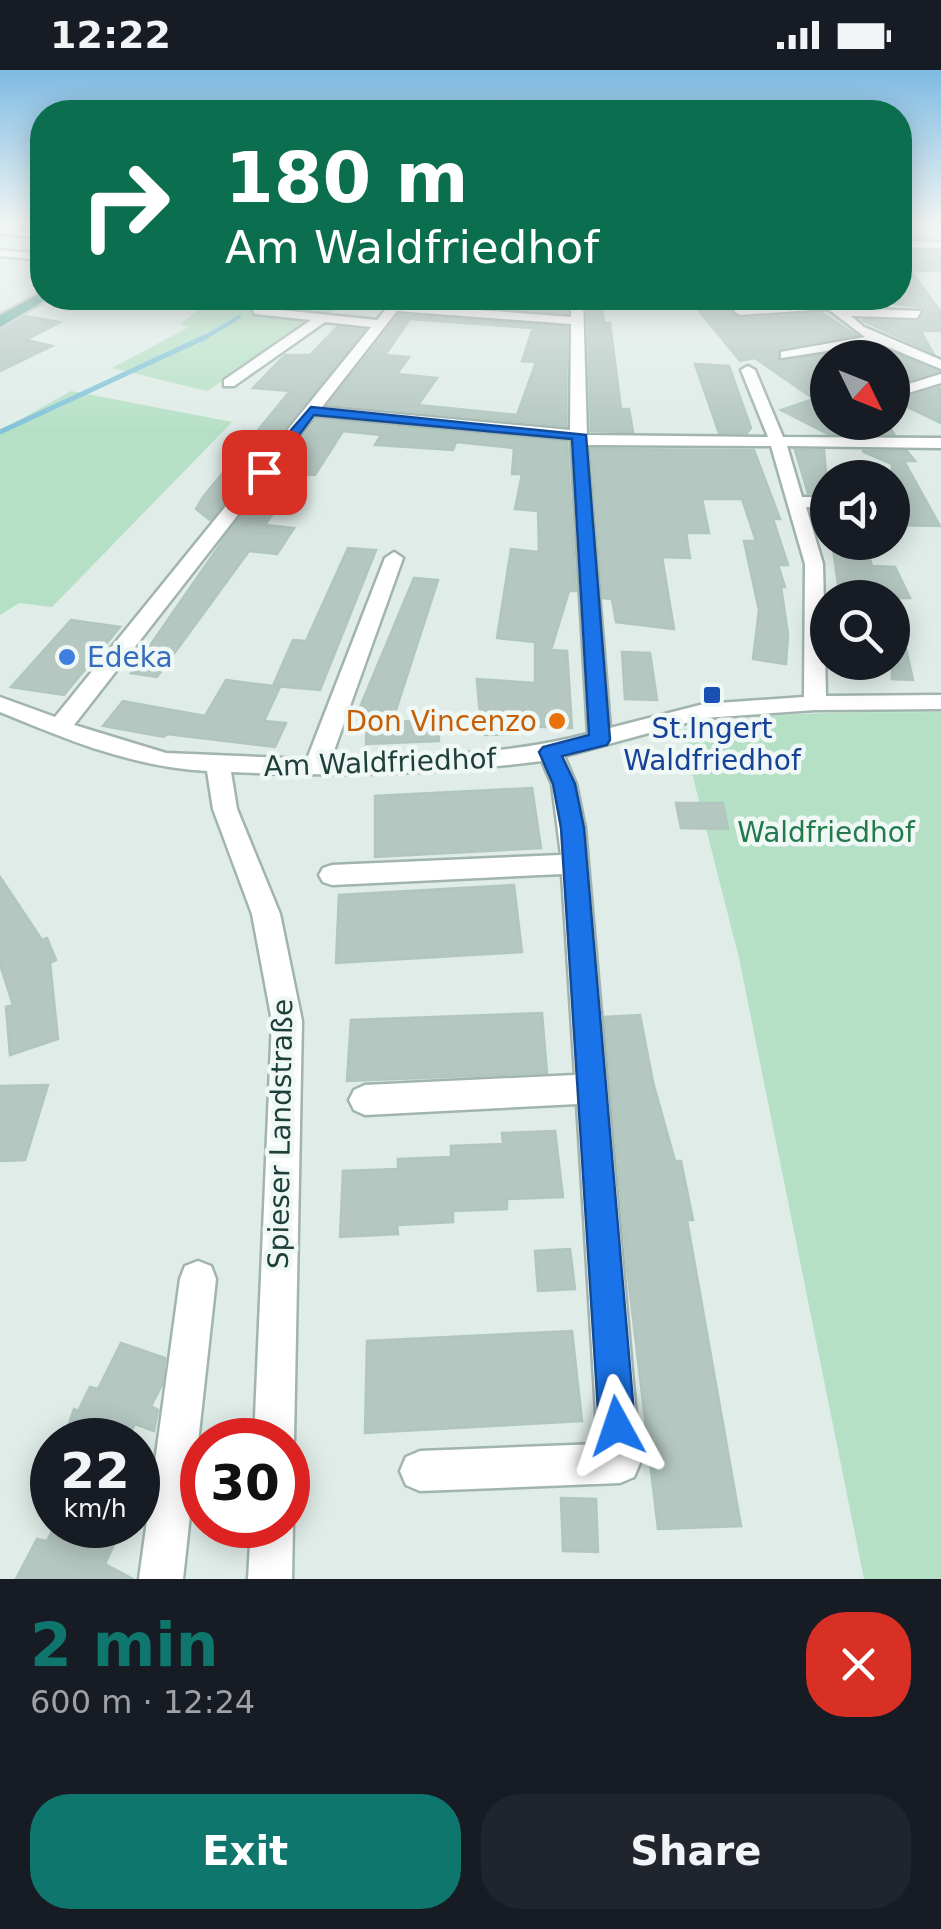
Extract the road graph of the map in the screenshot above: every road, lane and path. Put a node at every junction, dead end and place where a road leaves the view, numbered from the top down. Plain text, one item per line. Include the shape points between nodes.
1 (30, 303) edge
2 (254, 310) dead end
3 (391, 310) edge
4 (472, 310) edge
5 (576, 310) edge
6 (755, 310) edge
7 (835, 310) edge
8 (877, 310) edge
9 (740, 311) dead end
10 (916, 314) dead end
11 (322, 318) junction
12 (576, 321) junction
13 (0, 322) edge
14 (381, 324) junction
15 (877, 339) junction
16 (786, 355) dead end
17 (941, 364) edge
18 (748, 370) dead end
19 (941, 378) edge
20 (230, 383) dead end
21 (910, 388) edge
22 (311, 411) junction
23 (580, 437) junction
24 (777, 440) junction
25 (941, 442) edge
26 (796, 502) junction
27 (810, 502) edge
28 (394, 558) dead end
29 (941, 702) edge
30 (816, 703) junction
31 (0, 704) edge
32 (58, 729) junction
33 (600, 740) junction
34 (550, 752) junction
35 (218, 766) junction
36 (316, 768) junction
37 (574, 864) junction
38 (332, 875) dead end
39 (589, 1089) junction
40 (365, 1100) dead end
41 (198, 1279) dead end
42 (275, 1418) edge
43 (420, 1472) dead end
44 (271, 1548) edge
45 (161, 1579) edge
46 (270, 1579) edge

1 - 13 main road
2 - 11 street
3 - 14 street
4 - 12 street
5 - 12 street
6 - 9 street
7 - 15 street
8 - 10 street
11 - 14 street
11 - 20 street
12 - 23 street
14 - 22 street
15 - 16 street
15 - 17 street
18 - 24 street
19 - 21 street
22 - 23 street
22 - 32 street
23 - 24 street
23 - 33 street
24 - 25 street
24 - 26 street
26 - 27 street
26 - 30 street via 814,564
28 - 36 street
29 - 30 street, Am Waldfriedhof
30 - 33 street, Am Waldfriedhof via 704,711
31 - 32 street
32 - 35 street via 130,753
33 - 34 street, Am Waldfriedhof
34 - 36 street, Am Waldfriedhof
34 - 37 street via 564,784
35 - 36 street, Am Waldfriedhof
35 - 42 street, Spieser Landstraße via 226,809 266,914 287,1022
37 - 38 street
37 - 39 street
39 - 40 street
39 - 43 street via 620,1463
41 - 45 street
44 - 46 street

